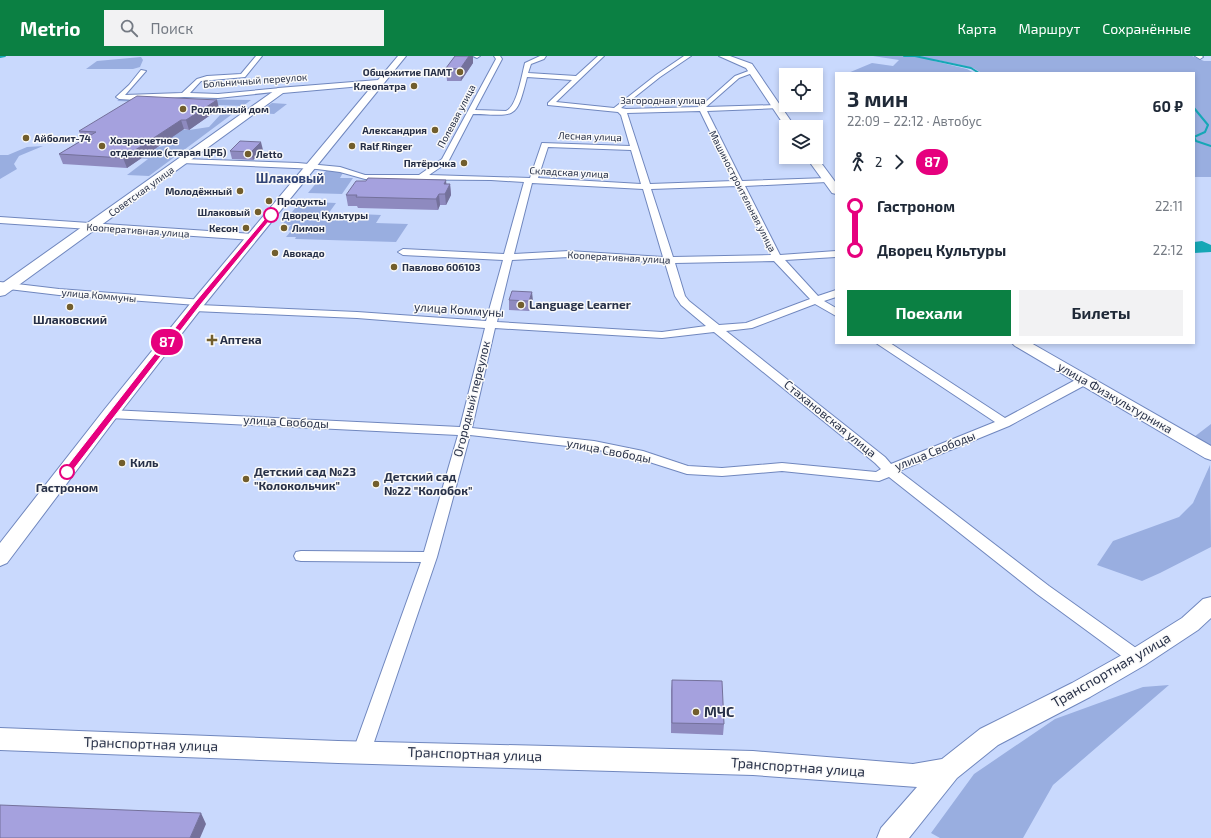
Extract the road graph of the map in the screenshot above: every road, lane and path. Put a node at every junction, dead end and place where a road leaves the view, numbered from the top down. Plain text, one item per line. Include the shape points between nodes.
1 (260, 56) edge
2 (402, 56) edge
3 (489, 56) edge
4 (497, 56) edge
5 (543, 56) edge
6 (601, 56) edge
7 (688, 56) edge
8 (723, 56) edge
9 (143, 71) dead end
10 (753, 71) junction
11 (526, 75) junction
12 (578, 78) junction
13 (380, 82) junction
14 (281, 90) junction
15 (184, 95) junction
16 (218, 96) junction
17 (267, 98) junction
18 (777, 107) junction
19 (703, 110) junction
20 (621, 111) junction
21 (470, 112) junction
22 (785, 120) edge
23 (545, 145) joint
24 (634, 148) junction
25 (182, 161) junction
26 (817, 164) edge
27 (310, 168) junction
28 (420, 178) junction
29 (828, 180) junction
30 (530, 181) junction
31 (740, 184) junction
32 (646, 187) junction
33 (835, 190) edge
34 (0, 220) edge
35 (90, 227) junction
36 (253, 237) junction
37 (403, 252) dead end
38 (835, 254) edge
39 (507, 257) junction
40 (777, 258) junction
41 (669, 260) junction
42 (3, 288) edge
43 (835, 293) edge
44 (817, 301) junction
45 (196, 305) junction
46 (835, 312) edge
47 (490, 325) junction
48 (719, 329) junction
49 (884, 344) edge
50 (1022, 344) edge
51 (1083, 381) junction
52 (110, 414) junction
53 (1005, 423) junction
54 (465, 431) junction
55 (1211, 454) edge
56 (889, 470) junction
57 (301, 556) dead end
58 (430, 557) junction
59 (0, 558) edge
60 (1211, 605) edge
61 (1137, 658) junction
62 (0, 739) edge
63 (362, 751) junction
64 (948, 770) junction
65 (890, 838) edge

1 - 15 street via 243,76 199,80
2 - 13 street
3 - 4 street
4 - 21 street, Полевая улица via 499,59
5 - 11 street via 528,63
6 - 12 street
7 - 20 street via 619,105 617,108
8 - 10 street via 746,64
9 - 15 street, Больничный переулок via 119,96 136,98
10 - 18 street
10 - 19 street via 736,77 703,106
11 - 12 street
11 - 21 street via 512,111
12 - 20 street, Загородная улица via 550,104
13 - 14 street, Больничный переулок
13 - 27 street
14 - 16 street, Больничный переулок
14 - 17 street, Советская улица
15 - 16 street, Больничный переулок
16 - 17 street
17 - 25 street, Советская улица
18 - 19 street, Загородная улица
18 - 22 street
19 - 20 street, Загородная улица
19 - 31 street, Машиностроительная улица
20 - 24 street, Стахановская улица
21 - 28 street, Полевая улица via 445,160
23 - 24 street, Лесная улица
23 - 30 street, Огородный переулок
24 - 32 street, Стахановская улица
25 - 27 street, Складская улица
25 - 35 street, Советская улица
26 - 29 street
27 - 28 street, Складская улица via 338,169 365,177
27 - 36 street
28 - 30 street, Складская улица
29 - 31 street, Складская улица
29 - 33 street
30 - 32 street, Складская улица
30 - 39 street, Огородный переулок
31 - 32 street, Складская улица
31 - 40 street, Машиностроительная улица
32 - 41 street, Стахановская улица
34 - 35 street, Кооперативная улица
35 - 36 street, Кооперативная улица
35 - 42 street, Советская улица
36 - 45 street
37 - 39 street, Кооперативная улица
38 - 40 street, Кооперативная улица
39 - 41 street, Кооперативная улица via 569,254
39 - 47 street, Огородный переулок
40 - 41 street, Кооперативная улица
40 - 44 street, Машиностроительная улица
41 - 48 street, Стахановская улица via 680,296 685,303
42 - 45 street, улица Коммуны
43 - 44 street, улица Коммуны
44 - 46 street, Машиностроительная улица
44 - 48 street, улица Коммуны via 748,326
45 - 47 street, улица Коммуны
45 - 52 street
47 - 48 street, улица Коммуны via 662,335
47 - 54 street, Огородный переулок
48 - 56 street, Стахановская улица
49 - 53 street
50 - 51 street, улица Физкультурника
51 - 53 street, улица Свободы
51 - 55 street, улица Физкультурника
52 - 54 street, улица Свободы
52 - 59 street
53 - 56 street, улица Свободы
54 - 56 street, улица Свободы via 594,445 643,455 687,470 722,472 782,467 879,477
54 - 58 street, Огородный переулок
56 - 61 street, Стахановская улица via 1043,590
57 - 58 street
58 - 63 street, Огородный переулок
60 - 61 street, Транспортная улица via 1190,624
61 - 64 street, Транспортная улица via 989,737
62 - 63 street, Транспортная улица
63 - 64 street, Транспортная улица via 753,763 913,776
64 - 65 street, Транспортная улица

